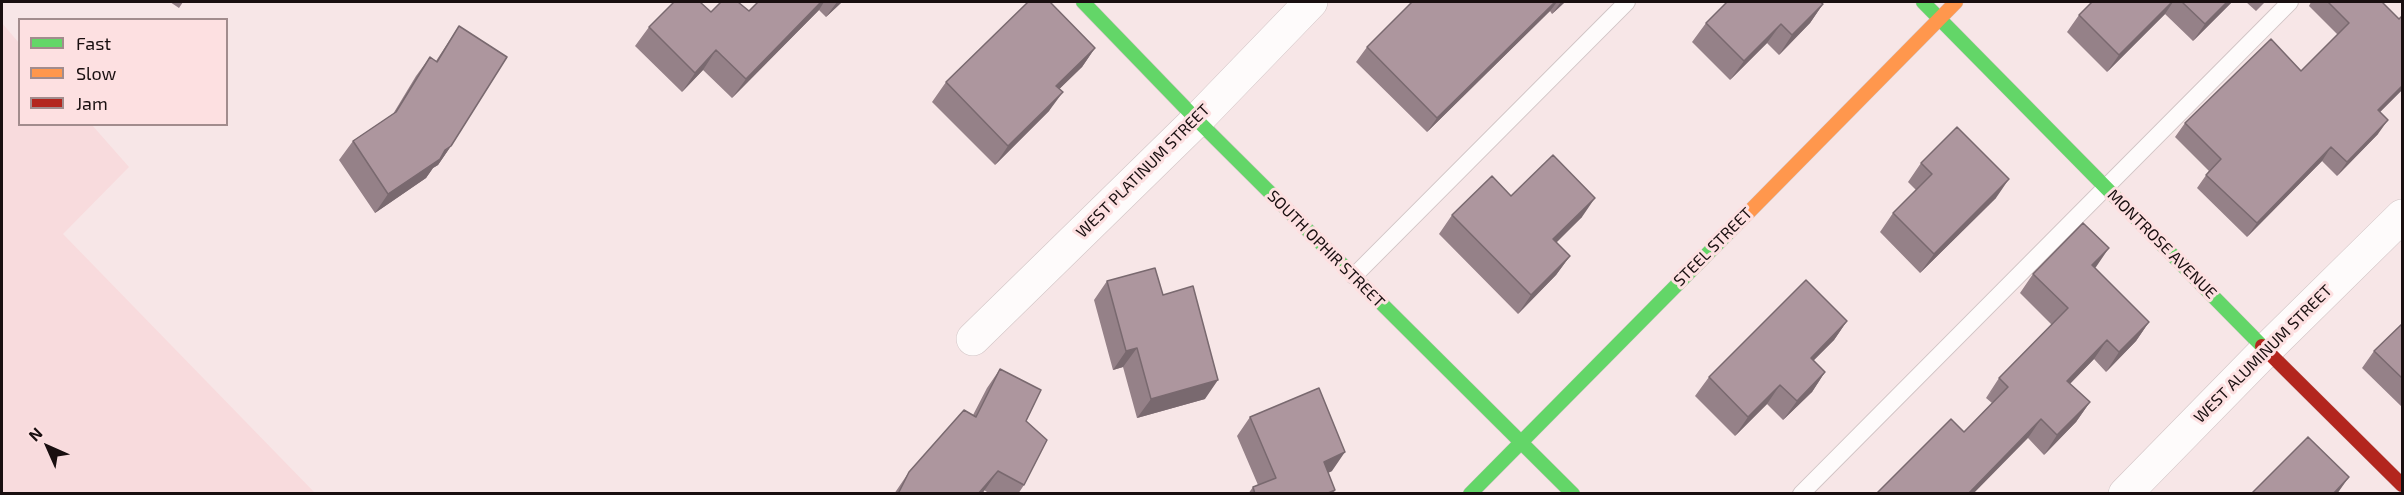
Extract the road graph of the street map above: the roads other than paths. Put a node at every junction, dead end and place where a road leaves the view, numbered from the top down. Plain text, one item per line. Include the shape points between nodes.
1 (1083, 2) edge
2 (1311, 2) edge
3 (1627, 2) edge
4 (1923, 2) edge
5 (1956, 2) edge
6 (2290, 2) edge
7 (1939, 18) junction
8 (1197, 120) junction
9 (2105, 186) junction
10 (2403, 216) edge
11 (1354, 276) junction
12 (973, 339) dead end
13 (2266, 350) junction
14 (1520, 442) junction
15 (2403, 485) edge
16 (1470, 494) edge
17 (1573, 494) edge
18 (1801, 494) edge
19 (2125, 494) edge

1 - 8 street, SOUTH OPHIR STREET
2 - 8 street, WEST PLATINUM STREET
3 - 11 lane
4 - 7 street, MONTROSE AVENUE
5 - 7 street, STEEL STREET
6 - 9 lane
7 - 9 street, MONTROSE AVENUE
7 - 14 street, STEEL STREET
8 - 11 street, SOUTH OPHIR STREET
8 - 12 street, WEST PLATINUM STREET
9 - 13 street, MONTROSE AVENUE
9 - 18 lane
10 - 13 street, WEST ALUMINUM STREET
11 - 14 street, SOUTH OPHIR STREET
13 - 15 street, MONTROSE AVENUE
13 - 19 street, WEST ALUMINUM STREET
14 - 16 street, STEEL STREET
14 - 17 street, SOUTH OPHIR STREET

